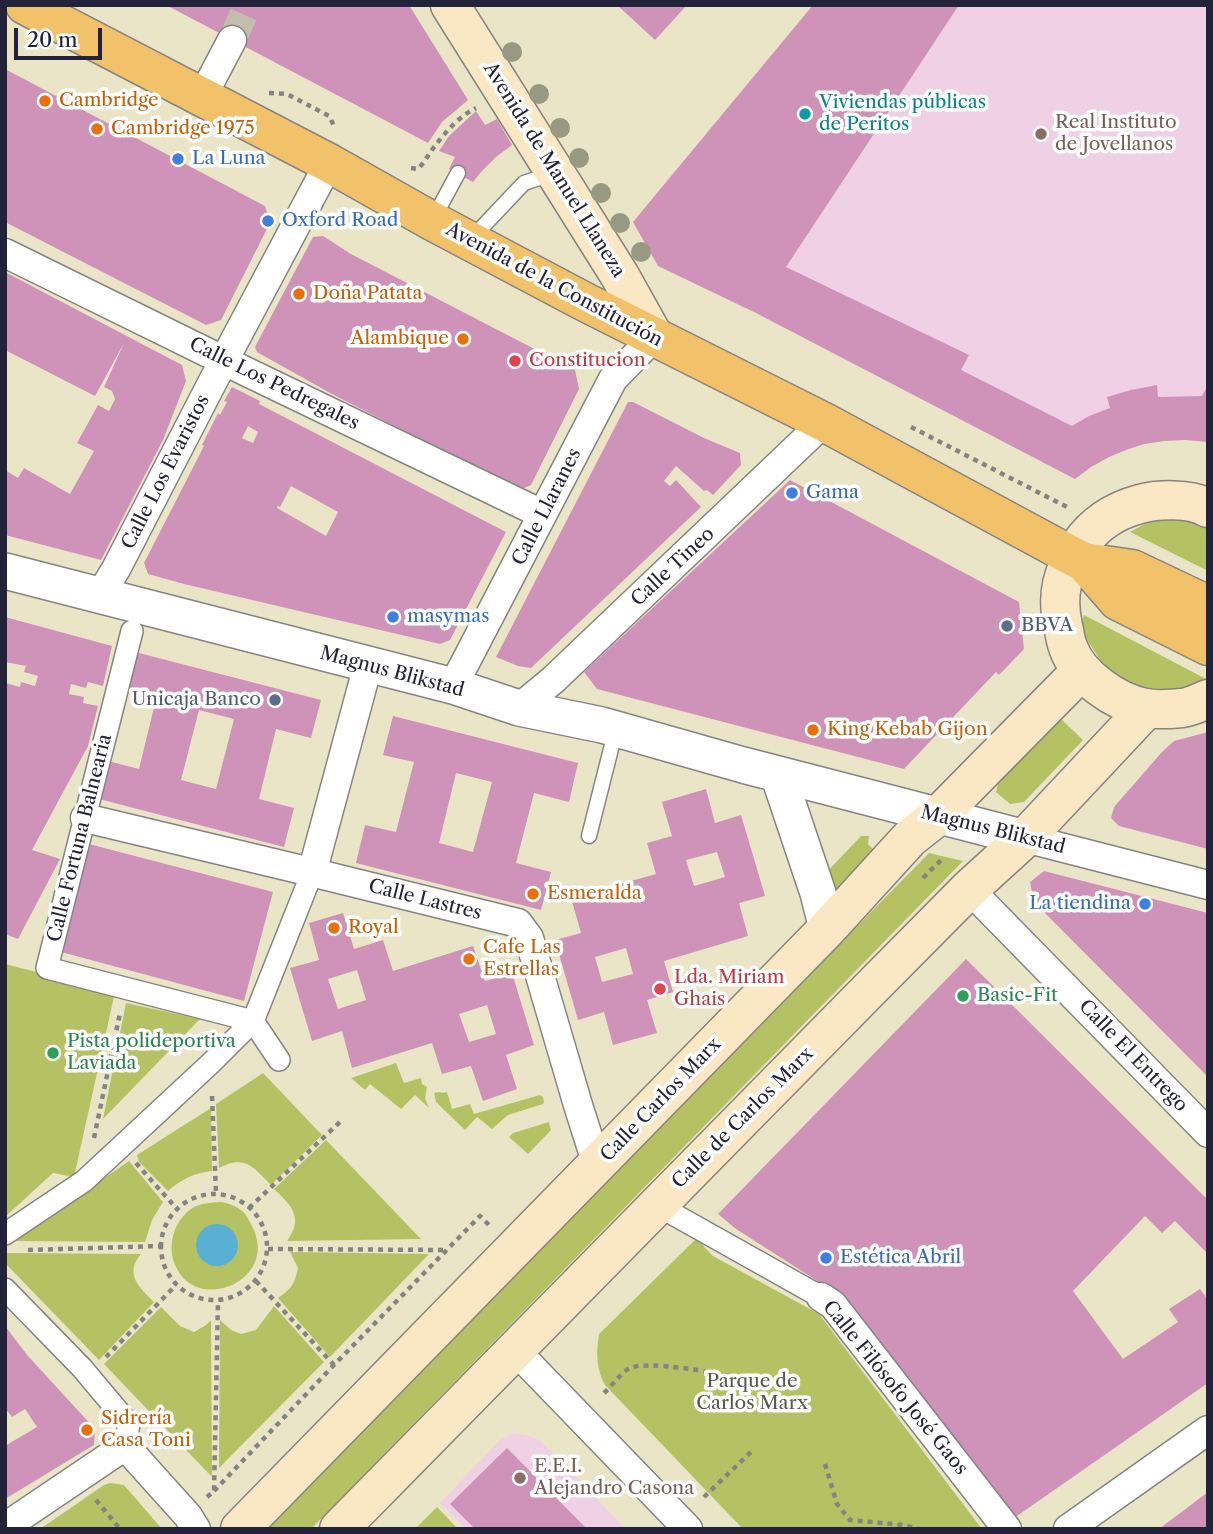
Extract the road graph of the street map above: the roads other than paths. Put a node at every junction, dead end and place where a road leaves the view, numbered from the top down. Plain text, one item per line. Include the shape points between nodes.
1 (25, 5) edge
2 (450, 5) edge
3 (232, 40) tunnel mouth
4 (202, 97) junction
5 (329, 163) junction
6 (555, 172) junction
7 (458, 173) dead end
8 (432, 221) junction
9 (470, 240) junction
10 (5, 253) edge
11 (654, 337) junction
12 (224, 360) junction
13 (824, 422) junction
14 (1200, 502) edge
15 (542, 514) junction
16 (1078, 559) junction
17 (5, 571) edge
18 (100, 595) junction
19 (1208, 605) edge
20 (132, 631) dead end
21 (1208, 646) edge
22 (368, 665) junction
23 (1082, 670) junction
24 (453, 686) junction
25 (1208, 699) edge
26 (519, 708) junction
27 (1147, 708) junction
28 (616, 729) junction
29 (778, 774) junction
30 (937, 816) junction
31 (85, 818) junction
32 (589, 836) dead end
33 (1025, 838) junction
34 (312, 873) junction
35 (1208, 885) edge
36 (969, 889) junction
37 (827, 929) junction
38 (253, 1021) junction
39 (279, 1060) dead end
40 (1208, 1133) edge
41 (597, 1165) junction
42 (657, 1205) junction
43 (12, 1242) edge
44 (5, 1289) edge
45 (821, 1297) joint
46 (515, 1350) junction
47 (1208, 1430) edge
48 (125, 1446) junction
49 (5, 1527) edge
50 (196, 1529) edge
51 (240, 1529) edge
52 (339, 1529) edge
53 (688, 1529) edge
54 (1007, 1529) edge
55 (1068, 1529) edge

1 - 4 main road, Avenida de la Constitución
2 - 6 main road, Avenida de Manuel Llaneza via 516,119
3 - 4 street
4 - 5 main road, Avenida de la Constitución
5 - 8 main road, Avenida de la Constitución
5 - 12 street, Calle Los Evaristos
6 - 9 lane via 523,183
6 - 11 main road, Avenida de Manuel Llaneza
7 - 8 lane
8 - 9 main road, Avenida de la Constitución
9 - 11 main road, Avenida de la Constitución
10 - 12 street, Calle Los Pedregales
11 - 13 main road, Avenida de la Constitución
11 - 15 street, Calle Llaranes via 613,379
12 - 15 street, Calle Los Pedregales
12 - 18 street, Calle Los Evaristos
13 - 16 main road, Avenida de la Constitución
13 - 26 street, Calle Tineo
14 - 16 main road via 1154,500 1122,509 1090,530
15 - 24 street, Calle Llaranes
16 - 19 main road, Avenida de la Constitución via 1132,569
16 - 21 main road, Avenida de la Constitución via 1118,601
16 - 23 main road via 1061,583 1059,609 1068,648
17 - 18 street, Magnus Blikstad
18 - 22 street, Magnus Blikstad
20 - 31 street, Calle Fortuna Balnearia
22 - 24 street, Magnus Blikstad
22 - 34 street
23 - 27 main road via 1125,702
23 - 30 main road, Calle Carlos Marx
24 - 26 street, Magnus Blikstad
25 - 27 main road via 1184,708
26 - 28 street, Magnus Blikstad
27 - 33 main road, Calle de Carlos Marx
28 - 29 street, Magnus Blikstad
28 - 32 lane
29 - 30 street, Magnus Blikstad
29 - 37 street
30 - 33 street, Magnus Blikstad
30 - 37 main road, Calle Carlos Marx
31 - 34 street, Calle Lastres
31 - 38 street, Calle Fortuna Balnearia via 47,968
33 - 35 street, Magnus Blikstad
33 - 36 main road, Calle de Carlos Marx
34 - 38 street
34 - 41 street, Calle Lastres via 518,923 529,938
36 - 40 street, Calle El Entrego
36 - 42 main road, Calle de Carlos Marx
37 - 41 main road, Calle Carlos Marx
38 - 39 street
38 - 43 street via 122,1147
41 - 51 main road, Calle Carlos Marx
42 - 45 street, Calle Filósofo José Gaos
42 - 46 main road, Calle de Carlos Marx
44 - 48 street via 129,1424
45 - 54 street, Calle Filósofo José Gaos via 834,1305
46 - 52 main road, Calle de Carlos Marx
46 - 53 street
47 - 55 street
48 - 49 street
48 - 50 street

